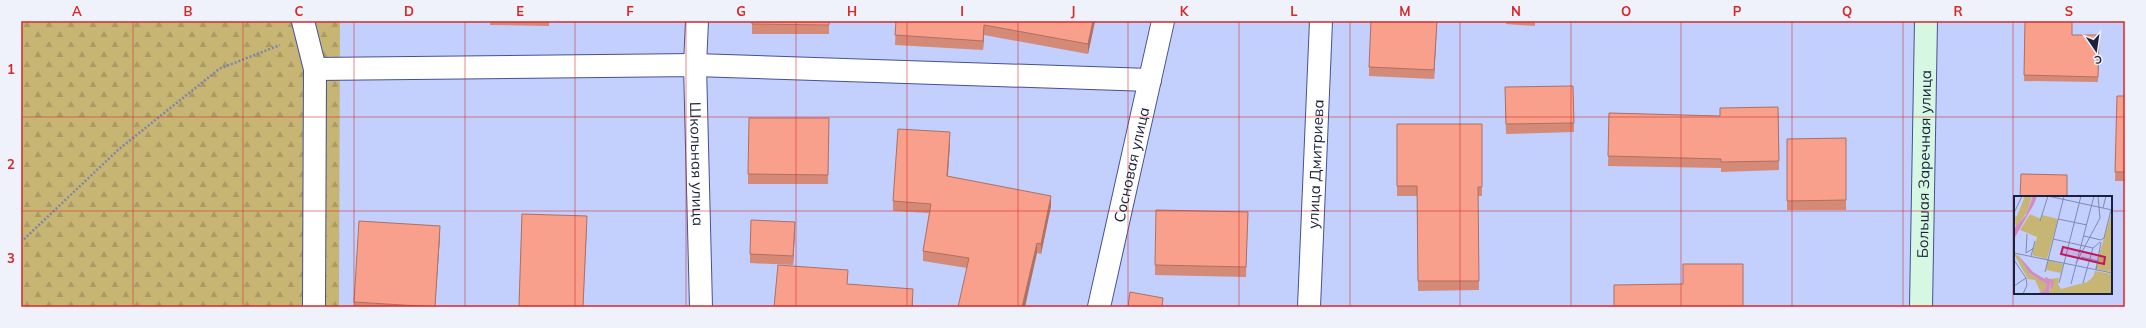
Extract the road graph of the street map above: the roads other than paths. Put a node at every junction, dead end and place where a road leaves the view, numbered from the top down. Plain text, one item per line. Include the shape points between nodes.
1 (697, 21) edge
2 (1163, 21) edge
3 (1321, 21) edge
4 (1926, 21) edge
5 (305, 28) edge
6 (695, 65) junction
7 (315, 69) junction
8 (1150, 80) junction
9 (314, 307) edge
10 (701, 307) edge
11 (1099, 307) edge
12 (1309, 307) edge
13 (1922, 307) edge

1 - 6 street, Школьная улица
2 - 8 street, Сосновая улица
3 - 12 street, улица Дмитриева
4 - 13 street, Большая Заречная улица
5 - 7 street
6 - 7 street
6 - 8 street
6 - 10 street, Школьная улица
7 - 9 street
8 - 11 street, Сосновая улица

